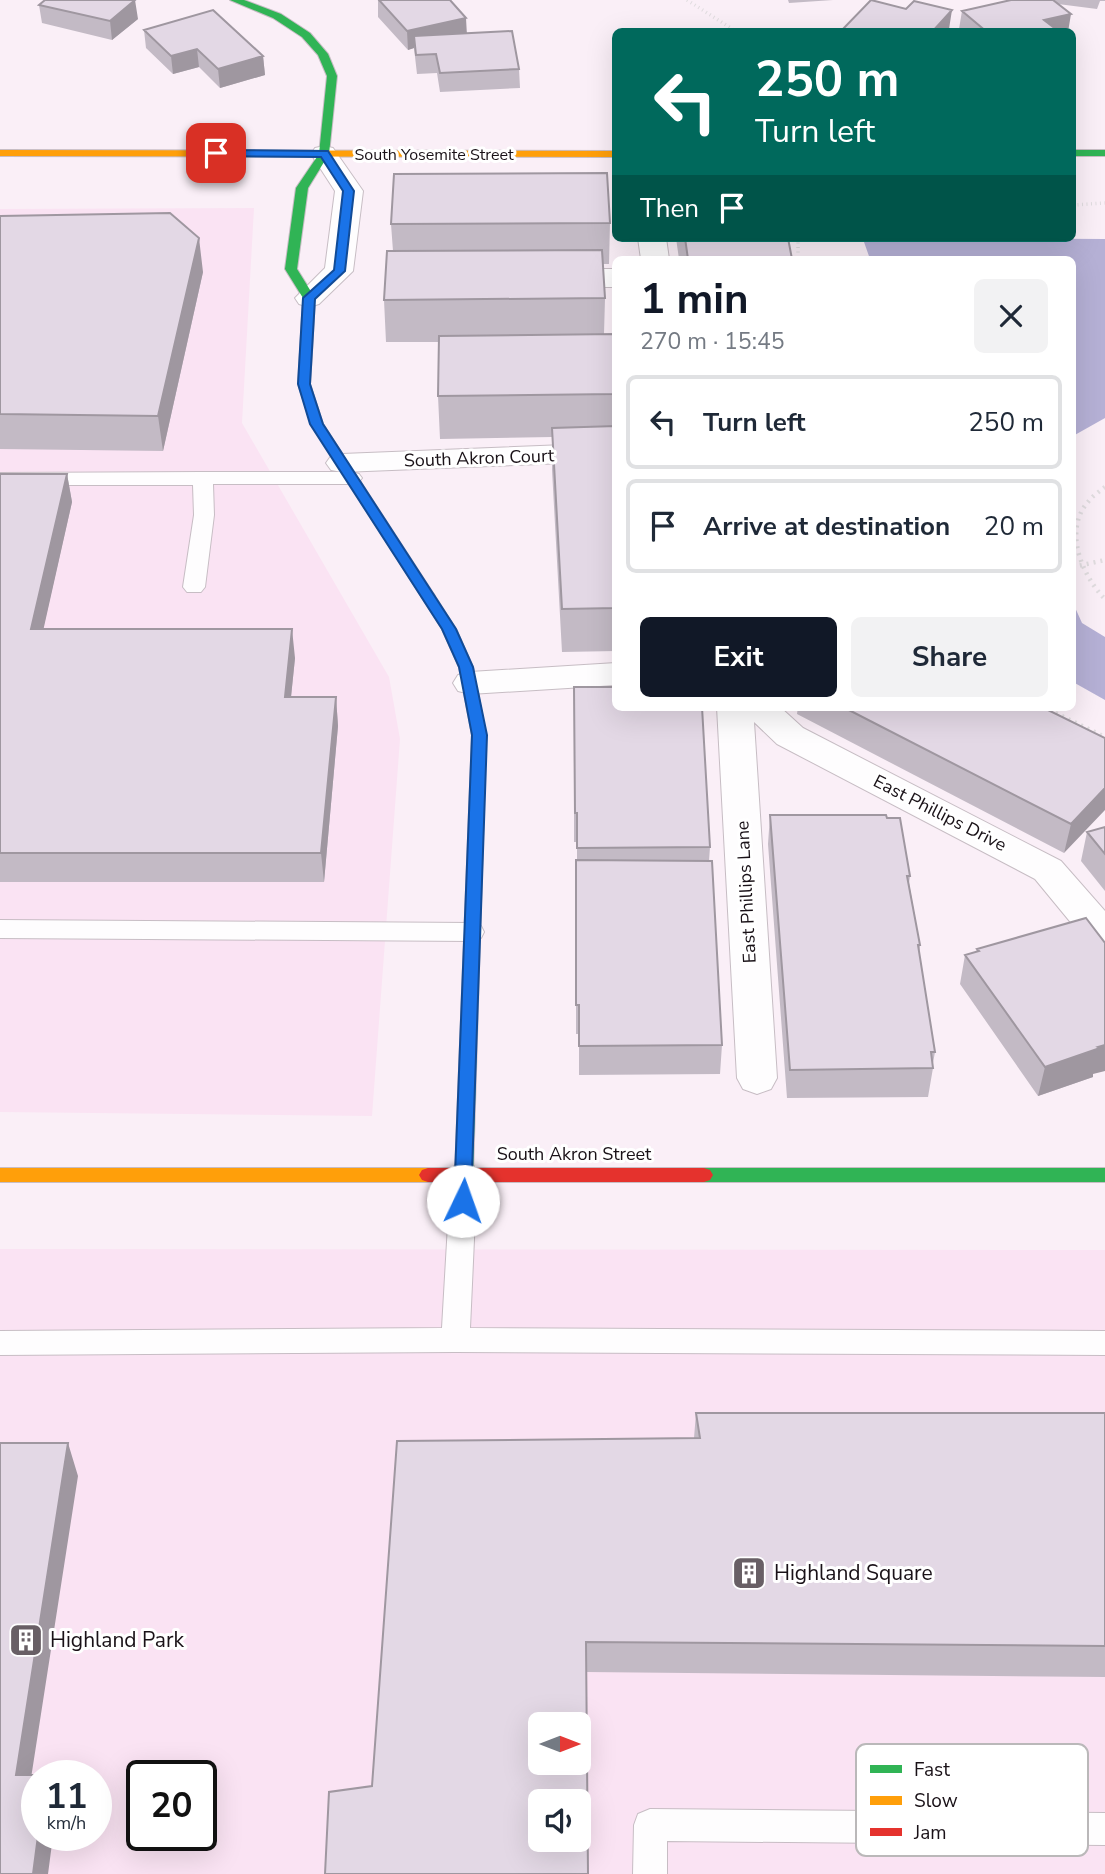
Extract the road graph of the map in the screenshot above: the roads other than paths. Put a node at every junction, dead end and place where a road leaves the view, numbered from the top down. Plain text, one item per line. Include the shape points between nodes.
1 (234, 0) edge
2 (0, 153) edge
3 (324, 153) junction
4 (1076, 153) edge
5 (1105, 153) edge
6 (612, 154) edge
7 (520, 278) edge
8 (612, 278) edge
9 (309, 298) junction
10 (612, 452) edge
11 (347, 470) junction
12 (203, 478) junction
13 (0, 480) edge
14 (194, 587) dead end
15 (612, 674) edge
16 (470, 683) junction
17 (735, 711) edge
18 (764, 711) edge
19 (0, 929) edge
20 (472, 932) junction
21 (1105, 937) edge
22 (757, 1078) dead end
23 (464, 1173) junction
24 (0, 1175) edge
25 (1105, 1175) edge
26 (455, 1340) junction
27 (0, 1343) edge
28 (1105, 1343) edge
29 (856, 1827) edge
30 (650, 1874) edge

1 - 3 street via 277,16 306,35 323,54 332,76
2 - 3 street, South Yosemite Street
3 - 6 street, South Yosemite Street
3 - 9 street via 302,188 291,270
3 - 9 street via 349,191 339,271
4 - 5 street
7 - 8 street
9 - 11 street via 304,384 317,424
10 - 11 street, South Akron Court
11 - 12 lane
11 - 16 street via 449,629
12 - 13 lane
12 - 14 lane via 204,515
15 - 16 street
16 - 20 street via 479,735
17 - 22 street, East Phillips Lane
18 - 21 street, East Phillips Drive via 790,736 1048,870
19 - 20 lane
20 - 23 street
23 - 24 street, South Akron Street
23 - 25 street, South Akron Street
23 - 26 lane
26 - 27 lane
26 - 28 lane
29 - 30 lane via 650,1825

